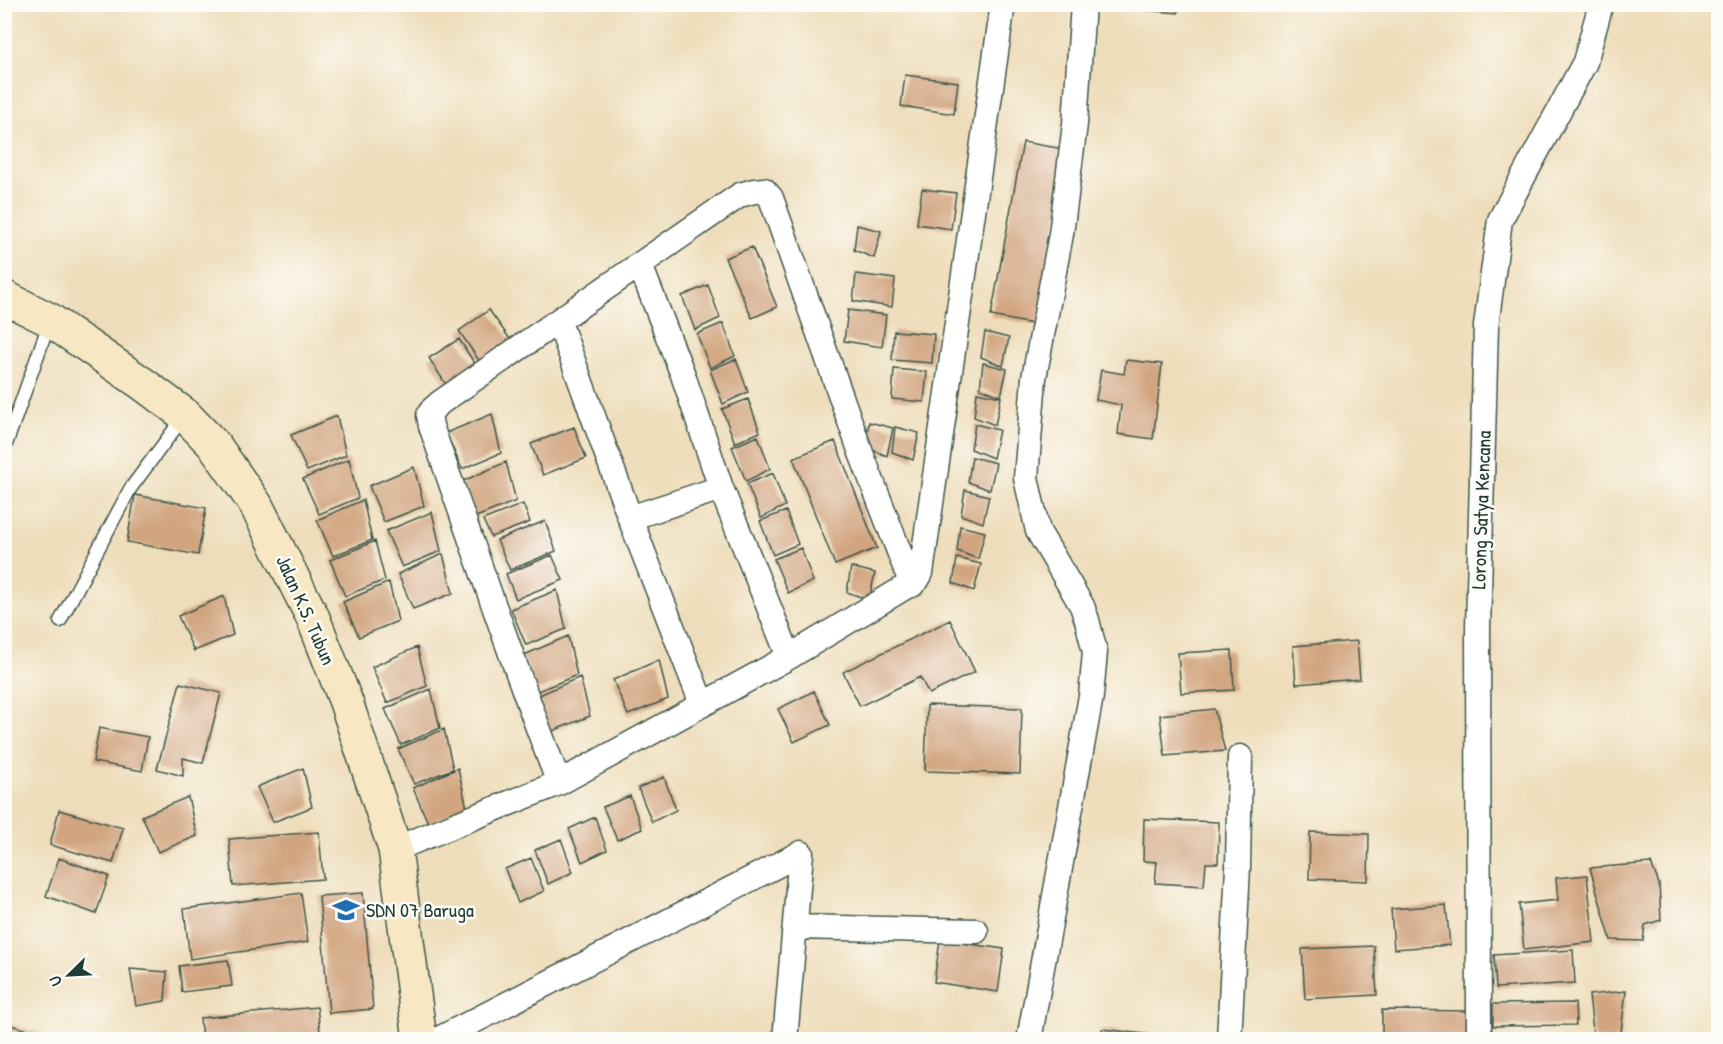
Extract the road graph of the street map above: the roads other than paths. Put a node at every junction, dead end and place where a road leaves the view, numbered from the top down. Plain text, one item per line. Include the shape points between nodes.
1 (1003, 4) edge
2 (1083, 4) edge
3 (1601, 4) edge
4 (640, 266) junction
5 (4, 297) edge
6 (50, 320) junction
7 (559, 322) junction
8 (185, 415) junction
9 (4, 450) edge
10 (721, 488) junction
11 (630, 518) junction
12 (912, 585) junction
13 (60, 621) dead end
14 (789, 657) junction
15 (702, 704) junction
16 (1240, 757) dead end
17 (559, 783) junction
18 (395, 849) junction
19 (795, 927) junction
20 (976, 931) dead end
21 (420, 1040) edge
22 (437, 1040) edge
23 (784, 1040) edge
24 (1029, 1040) edge
25 (1229, 1040) edge
26 (1479, 1040) edge

1 - 12 street via 921,573
2 - 24 street via 1062,234 1034,378 1026,478 1038,531 1082,606 1095,652 1091,696
3 - 26 street, Lorong Satya Kencana via 1585,62 1500,220 1486,326 1478,628
4 - 7 street
4 - 10 street via 683,375
4 - 12 street via 740,195 764,190 771,198
5 - 6 street, Jalan K.S. Tubun
6 - 8 street, Jalan K.S. Tubun
6 - 9 lane
7 - 11 street
7 - 17 street via 453,393 429,415 478,566
8 - 13 lane via 130,489
8 - 18 street, Jalan K.S. Tubun via 215,446 256,505 293,574 346,702
10 - 11 street
10 - 14 street
11 - 15 street
12 - 14 street
14 - 15 street
15 - 17 street
16 - 25 street
17 - 18 street
18 - 21 street, Jalan K.S. Tubun
19 - 20 street
19 - 22 street via 801,853
19 - 23 street

